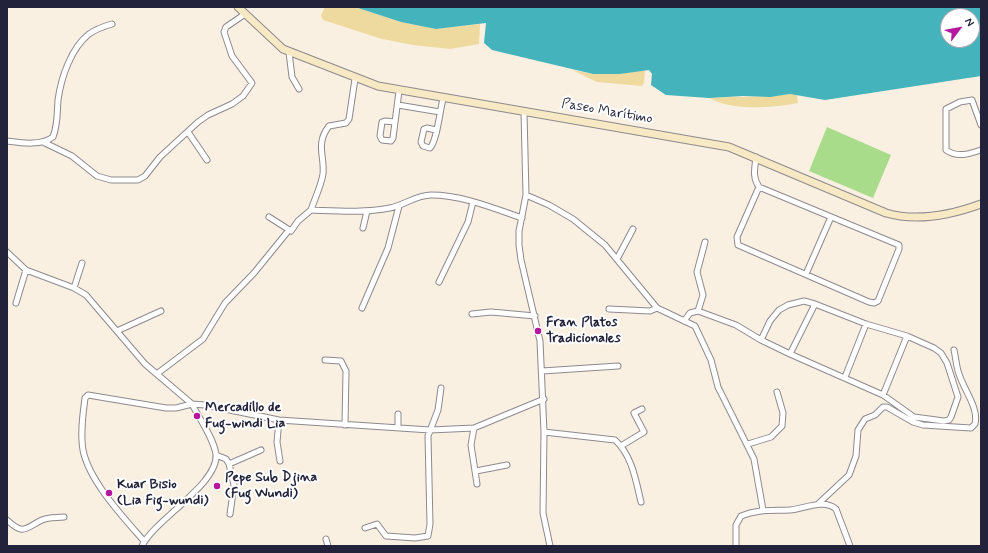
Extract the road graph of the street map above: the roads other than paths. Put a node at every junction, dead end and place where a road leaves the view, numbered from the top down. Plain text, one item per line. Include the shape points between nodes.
1 (238, 7) edge
2 (245, 14) junction
3 (112, 24) dead end
4 (289, 52) junction
5 (355, 79) junction
6 (299, 89) dead end
7 (399, 91) junction
8 (443, 99) junction
9 (398, 105) junction
10 (440, 112) junction
11 (524, 112) junction
12 (395, 122) dead end
13 (981, 125) edge
14 (436, 130) dead end
15 (188, 132) junction
16 (7, 141) edge
17 (43, 142) junction
18 (981, 150) edge
19 (756, 157) junction
20 (207, 160) dead end
21 (759, 187) junction
22 (526, 194) junction
23 (473, 202) junction
24 (981, 204) edge
25 (399, 206) junction
26 (311, 210) junction
27 (367, 212) junction
28 (269, 217) dead end
29 (830, 217) junction
30 (522, 218) junction
31 (363, 228) dead end
32 (632, 228) dead end
33 (289, 230) junction
34 (705, 242) dead end
35 (7, 252) edge
36 (617, 258) junction
37 (82, 263) dead end
38 (26, 270) junction
39 (806, 274) junction
40 (438, 282) dead end
41 (74, 288) junction
42 (16, 303) dead end
43 (816, 304) junction
44 (362, 308) dead end
45 (657, 308) junction
46 (609, 309) dead end
47 (161, 311) dead end
48 (698, 311) junction
49 (472, 314) dead end
50 (535, 316) junction
51 (684, 321) junction
52 (866, 324) junction
53 (117, 331) junction
54 (907, 336) junction
55 (761, 340) junction
56 (954, 350) dead end
57 (790, 354) junction
58 (325, 360) dead end
59 (618, 366) dead end
60 (542, 371) junction
61 (158, 373) junction
62 (845, 377) junction
63 (441, 388) dead end
64 (777, 392) dead end
65 (883, 395) junction
66 (544, 399) junction
67 (192, 404) junction
68 (642, 409) dead end
69 (398, 414) dead end
70 (279, 420) junction
71 (345, 425) junction
72 (398, 428) junction
73 (474, 428) junction
74 (430, 430) junction
75 (544, 432) junction
76 (748, 444) junction
77 (621, 446) junction
78 (260, 450) dead end
79 (216, 455) junction
80 (280, 461) dead end
81 (229, 464) junction
82 (507, 465) dead end
83 (476, 471) junction
84 (477, 484) dead end
85 (641, 502) dead end
86 (818, 504) junction
87 (763, 510) junction
88 (230, 514) dead end
89 (64, 518) dead end
90 (7, 520) edge
91 (365, 528) dead end
92 (326, 539) dead end
93 (143, 543) edge
94 (328, 546) edge
95 (550, 546) edge
96 (736, 546) edge
97 (850, 546) edge

1 - 2 main road, Paseo Marítimo
2 - 4 main road, Paseo Marítimo via 272,40
2 - 15 street via 226,27 224,32 232,56 252,83 243,96 208,115
3 - 17 street via 91,33 80,42 64,76 58,100 57,128 53,136
4 - 5 main road, Paseo Marítimo
4 - 6 street via 292,77
5 - 7 main road, Paseo Marítimo
5 - 26 street via 349,119 346,123 330,126 326,131 322,146 323,175
7 - 8 main road, Paseo Marítimo
7 - 9 street
8 - 10 street
8 - 11 main road, Paseo Marítimo
9 - 10 street
9 - 12 street
10 - 14 street
11 - 19 main road, Paseo Marítimo via 729,147
11 - 22 street
13 - 18 street via 972,100 960,102 946,109 946,150 952,154 962,155
15 - 17 street via 160,157 145,176 135,181 111,180 98,176 72,156
15 - 20 street
16 - 17 street
19 - 21 street via 754,174
19 - 24 main road, Paseo Marítimo via 886,213 901,217 951,213
21 - 29 street
21 - 39 street via 737,237 738,245
22 - 30 street
22 - 36 street via 573,219
23 - 25 street via 430,195 418,196
23 - 30 street
23 - 40 street via 468,222
25 - 27 street
25 - 44 street via 388,248
26 - 27 street
26 - 33 street via 291,231
27 - 31 street
28 - 33 street
29 - 39 street
29 - 39 street via 899,245 880,297 874,303 869,302
30 - 50 street via 519,238 521,260
32 - 36 street
33 - 61 street via 254,273 225,303 203,339
34 - 48 street via 697,272 703,295
35 - 38 street
36 - 45 street
37 - 41 street
38 - 41 street
38 - 42 street
41 - 53 street via 86,295
43 - 52 street
43 - 55 street via 804,301 779,310 770,321
43 - 57 street
45 - 46 street via 650,311
45 - 51 street
47 - 53 street
48 - 51 street via 690,313
48 - 55 street via 736,325
49 - 50 street
50 - 60 street
51 - 76 street via 694,324 711,360 718,388
52 - 54 street
52 - 62 street
53 - 61 street via 145,364
54 - 65 street
54 - 65 street via 934,348 941,353 947,363 958,394 951,417 944,421 914,416
55 - 57 street
56 - 86 street via 958,373 974,409 975,424 970,428 923,425 883,407 875,415 865,419 858,430 856,456 849,475
57 - 62 street
58 - 71 street via 340,361 346,371
59 - 60 street
60 - 66 street
61 - 67 street
62 - 65 street
63 - 74 street via 438,410
64 - 76 street via 783,413 782,426 771,437
66 - 73 street
66 - 75 street
67 - 70 street
67 - 79 street via 212,440
67 - 93 street via 171,408 88,395 85,398 82,435 86,460 112,506
68 - 77 street via 634,413 644,432
69 - 72 street
70 - 71 street
70 - 80 street via 277,442
71 - 72 street
72 - 74 street
73 - 74 street
73 - 83 street via 471,445
74 - 91 street via 427,458 430,524 428,536 386,536 377,524
75 - 77 street via 610,438
75 - 95 street via 543,513
76 - 87 street via 756,469
77 - 85 street via 632,467
78 - 81 street
79 - 81 street via 226,459
79 - 93 street via 215,464 206,479
81 - 88 street via 235,489
82 - 83 street
83 - 84 street
86 - 87 street via 791,510
86 - 97 street via 836,509
87 - 96 street via 746,514 738,520
89 - 90 street via 43,520 22,530
92 - 94 street

